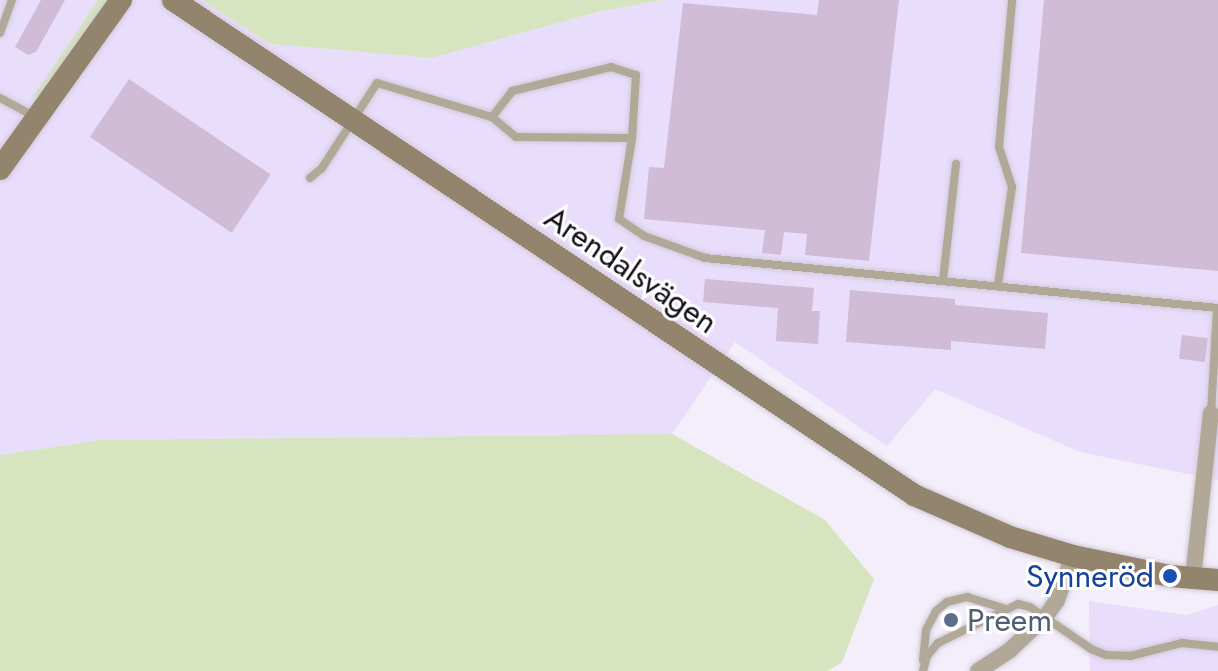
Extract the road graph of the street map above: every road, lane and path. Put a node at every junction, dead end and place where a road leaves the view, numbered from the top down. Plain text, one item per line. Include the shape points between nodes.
1 (12, 0) edge
2 (121, 0) edge
3 (173, 0) edge
4 (1012, 0) edge
5 (0, 33) edge
6 (0, 98) edge
7 (492, 117) junction
8 (39, 120) junction
9 (352, 120) junction
10 (632, 138) junction
11 (956, 164) dead end
12 (0, 169) edge
13 (310, 178) dead end
14 (943, 280) junction
15 (998, 285) junction
16 (1217, 308) edge
17 (1211, 413) joint
18 (1213, 431) edge
19 (1073, 556) junction
20 (1193, 578) junction
21 (1218, 580) edge
22 (1002, 608) junction
23 (1046, 616) junction
24 (1218, 647) edge
25 (923, 670) edge
26 (978, 671) edge

1 - 5 lane
2 - 8 street
3 - 9 street, Arendalsvägen
4 - 15 lane via 999,147 1012,187
6 - 8 lane
7 - 9 lane via 377,83
7 - 10 lane via 516,137
7 - 10 lane via 512,91 611,67 636,75
8 - 12 street
9 - 13 lane
9 - 19 street, Arendalsvägen via 914,495 986,528
10 - 14 lane via 619,219 644,236 705,258
11 - 14 lane
14 - 15 lane
15 - 16 lane
16 - 17 lane
17 - 18 street
18 - 20 street via 1206,452
19 - 20 street, Arendalsvägen
19 - 23 street
20 - 21 street, Arendalsvägen
22 - 23 lane via 1018,604
22 - 25 lane via 938,643
22 - 25 lane via 967,597 947,602 926,630
23 - 24 lane via 1106,655 1130,656 1182,643
23 - 26 street

